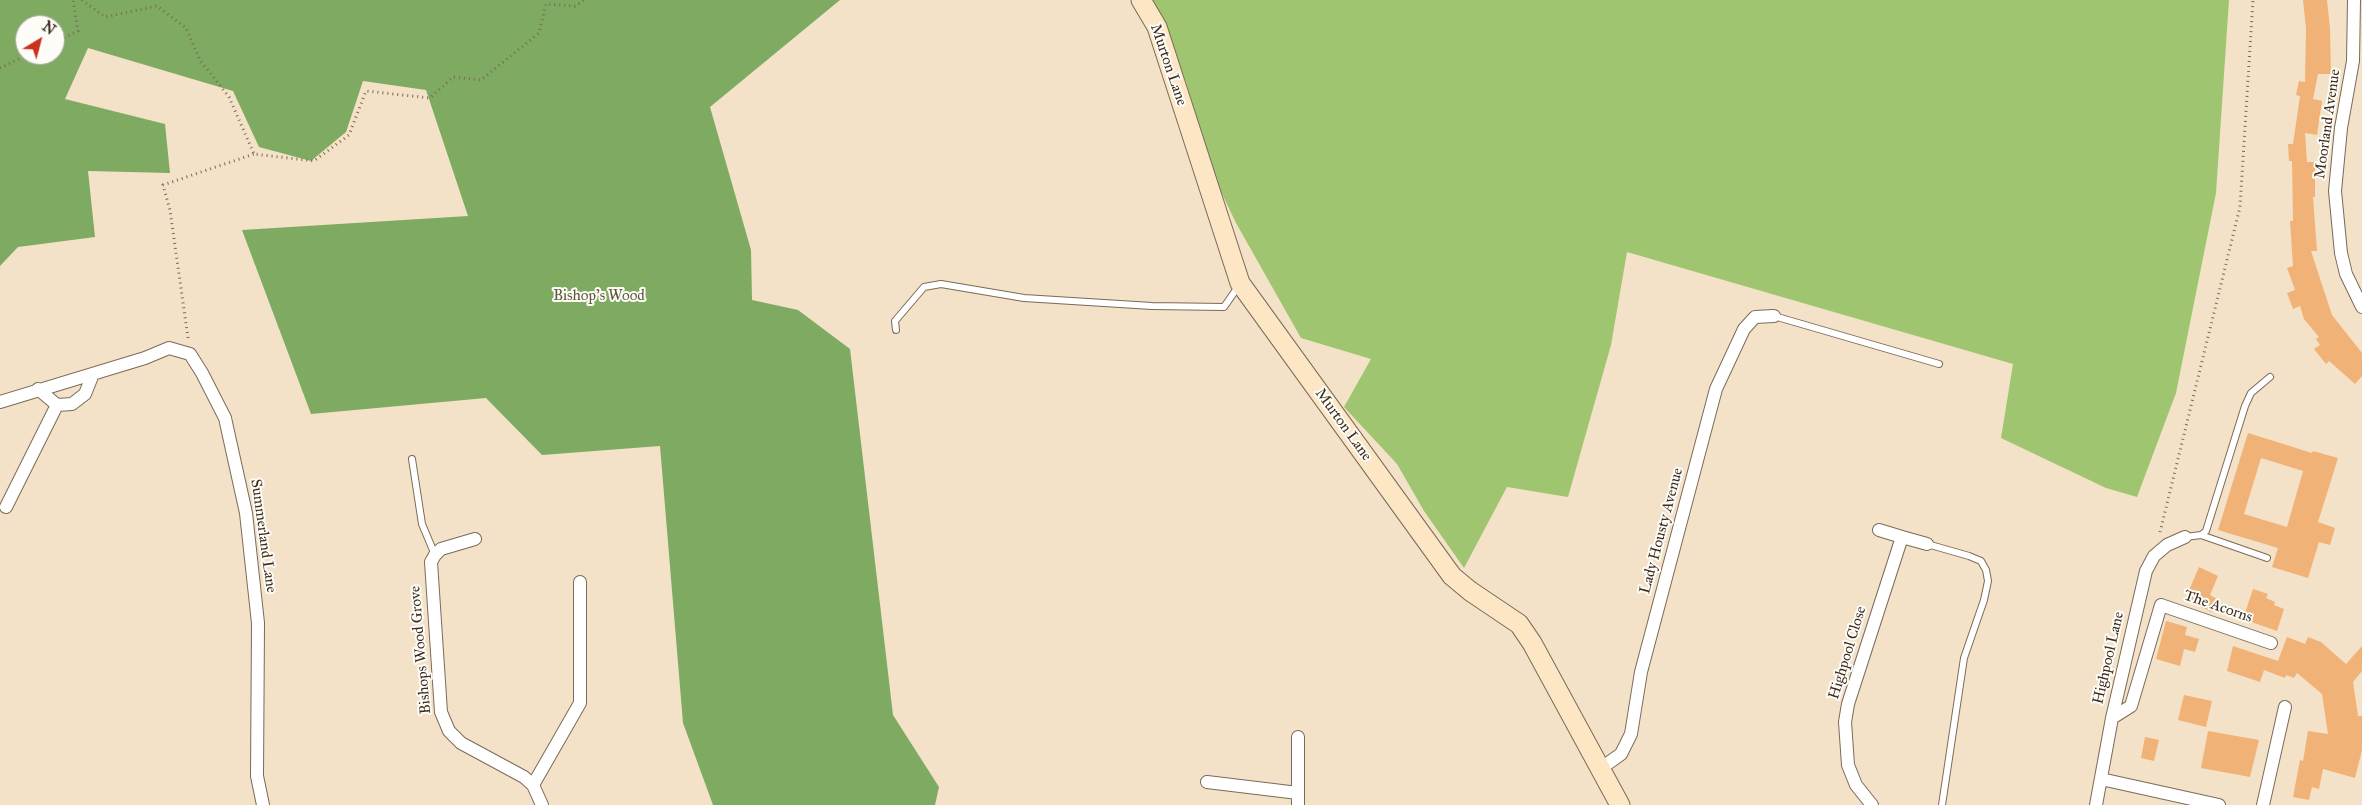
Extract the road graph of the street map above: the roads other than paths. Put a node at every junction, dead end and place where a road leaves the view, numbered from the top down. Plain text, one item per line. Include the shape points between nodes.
1 (1141, 0) edge
2 (2354, 0) edge
3 (1240, 283) junction
4 (2362, 307) edge
5 (1774, 316) joint
6 (896, 330) dead end
7 (1939, 364) dead end
8 (93, 374) junction
9 (2270, 377) dead end
10 (38, 389) junction
11 (0, 402) edge
12 (57, 405) junction
13 (412, 459) dead end
14 (6, 507) dead end
15 (1879, 530) dead end
16 (2201, 535) junction
17 (1902, 537) junction
18 (2185, 537) joint
19 (475, 539) dead end
20 (1927, 544) joint
21 (435, 555) junction
22 (2267, 558) dead end
23 (580, 582) dead end
24 (2140, 597) junction
25 (2161, 605) junction
26 (2272, 642) dead end
27 (2285, 707) dead end
28 (2112, 718) junction
29 (1298, 737) dead end
30 (1600, 768) junction
31 (2101, 779) junction
32 (1207, 782) dead end
33 (533, 785) junction
34 (1298, 799) edge
35 (263, 805) edge
36 (542, 805) edge
37 (1620, 805) edge
38 (1872, 805) edge
39 (1942, 805) edge
40 (2096, 805) edge
41 (2219, 805) edge
42 (2263, 805) edge

1 - 3 street, Murton Lane via 1157,27
2 - 4 street, Moorland Avenue via 2353,61 2341,128 2335,191 2340,253
3 - 6 lane via 1224,307 1024,298 941,284 924,287 895,321
3 - 30 street, Murton Lane via 1452,576 1519,624
5 - 7 lane
5 - 30 street, Lady Housty Avenue via 1755,318 1744,329 1716,389 1642,672 1631,734 1621,754
8 - 10 street
8 - 12 street via 85,394 72,404
8 - 35 street, Summerland Lane via 170,348 190,354 225,418 246,514 258,623 257,776
9 - 16 lane via 2251,392 2206,530
10 - 11 street
10 - 12 street
12 - 14 street
13 - 21 lane via 422,524
15 - 17 street
16 - 18 lane
16 - 22 lane
17 - 20 street
17 - 38 street, Highpool Close via 1845,722 1848,765 1856,785
18 - 24 street, Highpool Lane via 2167,545 2154,556 2146,571
19 - 21 street via 442,549
20 - 39 lane via 1981,562 1988,581 1964,658
21 - 33 street, Bishops Wood Grove via 430,562 444,722 461,743
23 - 33 street via 580,703
24 - 25 street
24 - 28 street, Highpool Lane
25 - 26 street, The Acorns
25 - 28 street, The Acorns via 2131,706
27 - 42 street
28 - 31 street, Highpool Lane
29 - 34 street
30 - 37 street, Murton Lane
31 - 40 street, Highpool Lane
31 - 41 street
32 - 34 street
33 - 36 street

